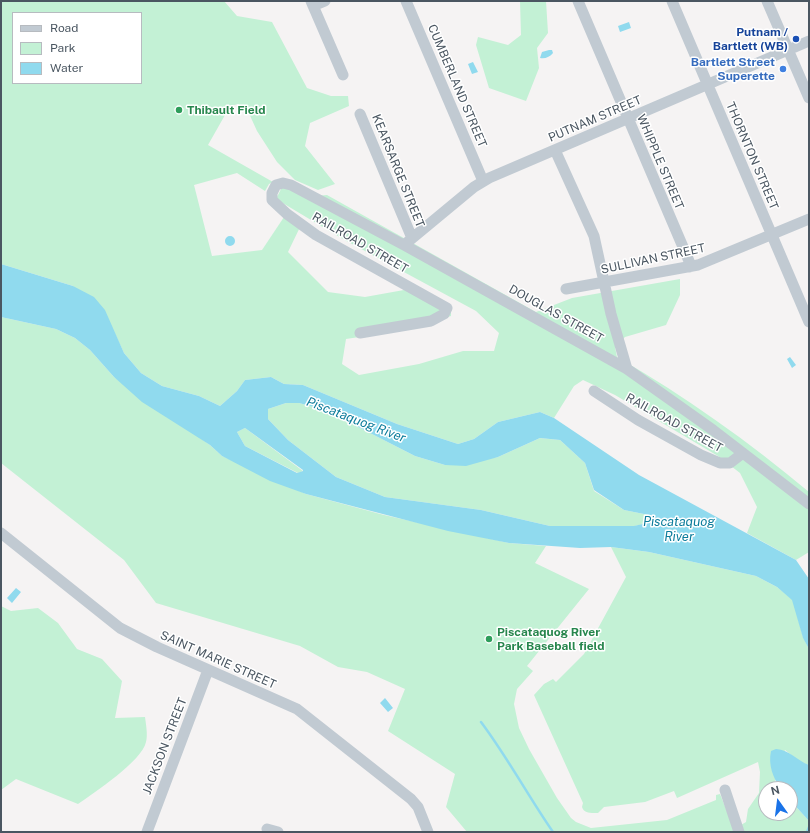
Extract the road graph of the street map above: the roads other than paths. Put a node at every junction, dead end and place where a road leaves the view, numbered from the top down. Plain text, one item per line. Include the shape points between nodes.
1 (325, 1) edge
2 (406, 1) edge
3 (578, 1) edge
4 (672, 1) edge
5 (767, 1) edge
6 (312, 4) edge
7 (809, 41) edge
8 (788, 50) junction
9 (343, 75) dead end
10 (708, 85) junction
11 (809, 98) edge
12 (360, 114) dead end
13 (628, 120) junction
14 (555, 150) junction
15 (483, 181) junction
16 (273, 190) joint
17 (809, 219) edge
18 (772, 234) junction
19 (408, 242) junction
20 (689, 267) junction
21 (604, 283) junction
22 (566, 289) dead end
23 (809, 322) edge
24 (360, 333) dead end
25 (627, 370) junction
26 (594, 391) dead end
27 (743, 454) junction
28 (809, 504) edge
29 (1, 533) edge
30 (208, 670) junction
31 (725, 790) dead end
32 (267, 829) dead end
33 (147, 832) edge
34 (278, 832) edge
35 (428, 832) edge
36 (740, 832) edge

1 - 6 street
2 - 15 street, CUMBERLAND STREET
3 - 13 street, WHIPPLE STREET
4 - 10 street, THORNTON STREET
5 - 8 street
6 - 9 street
7 - 8 street, PUTNAM STREET
8 - 10 street, PUTNAM STREET
8 - 11 street
10 - 13 street, PUTNAM STREET
10 - 18 street, THORNTON STREET
12 - 19 street, KEARSARGE STREET
13 - 14 street, PUTNAM STREET
13 - 20 street, WHIPPLE STREET via 689,261
14 - 15 street, PUTNAM STREET
14 - 21 street via 594,236
15 - 19 street, PUTNAM STREET
16 - 19 street, DOUGLAS STREET via 280,183 291,186
16 - 24 street, RAILROAD STREET via 272,200 277,206 316,235 447,308 444,314 431,321
17 - 18 street, SULLIVAN STREET
18 - 20 street, SULLIVAN STREET via 707,262
18 - 23 street, THORNTON STREET
19 - 25 street, DOUGLAS STREET
20 - 21 street, SULLIVAN STREET
21 - 22 street, SULLIVAN STREET
21 - 25 street via 610,314
25 - 27 street, DOUGLAS STREET
26 - 27 street, RAILROAD STREET via 638,420 707,458 720,463 730,463
27 - 28 street, DOUGLAS STREET
29 - 30 street, SAINT MARIE STREET via 120,628
30 - 33 street, JACKSON STREET
30 - 35 street, SAINT MARIE STREET via 304,714 411,799 421,813
31 - 36 street
32 - 34 street

